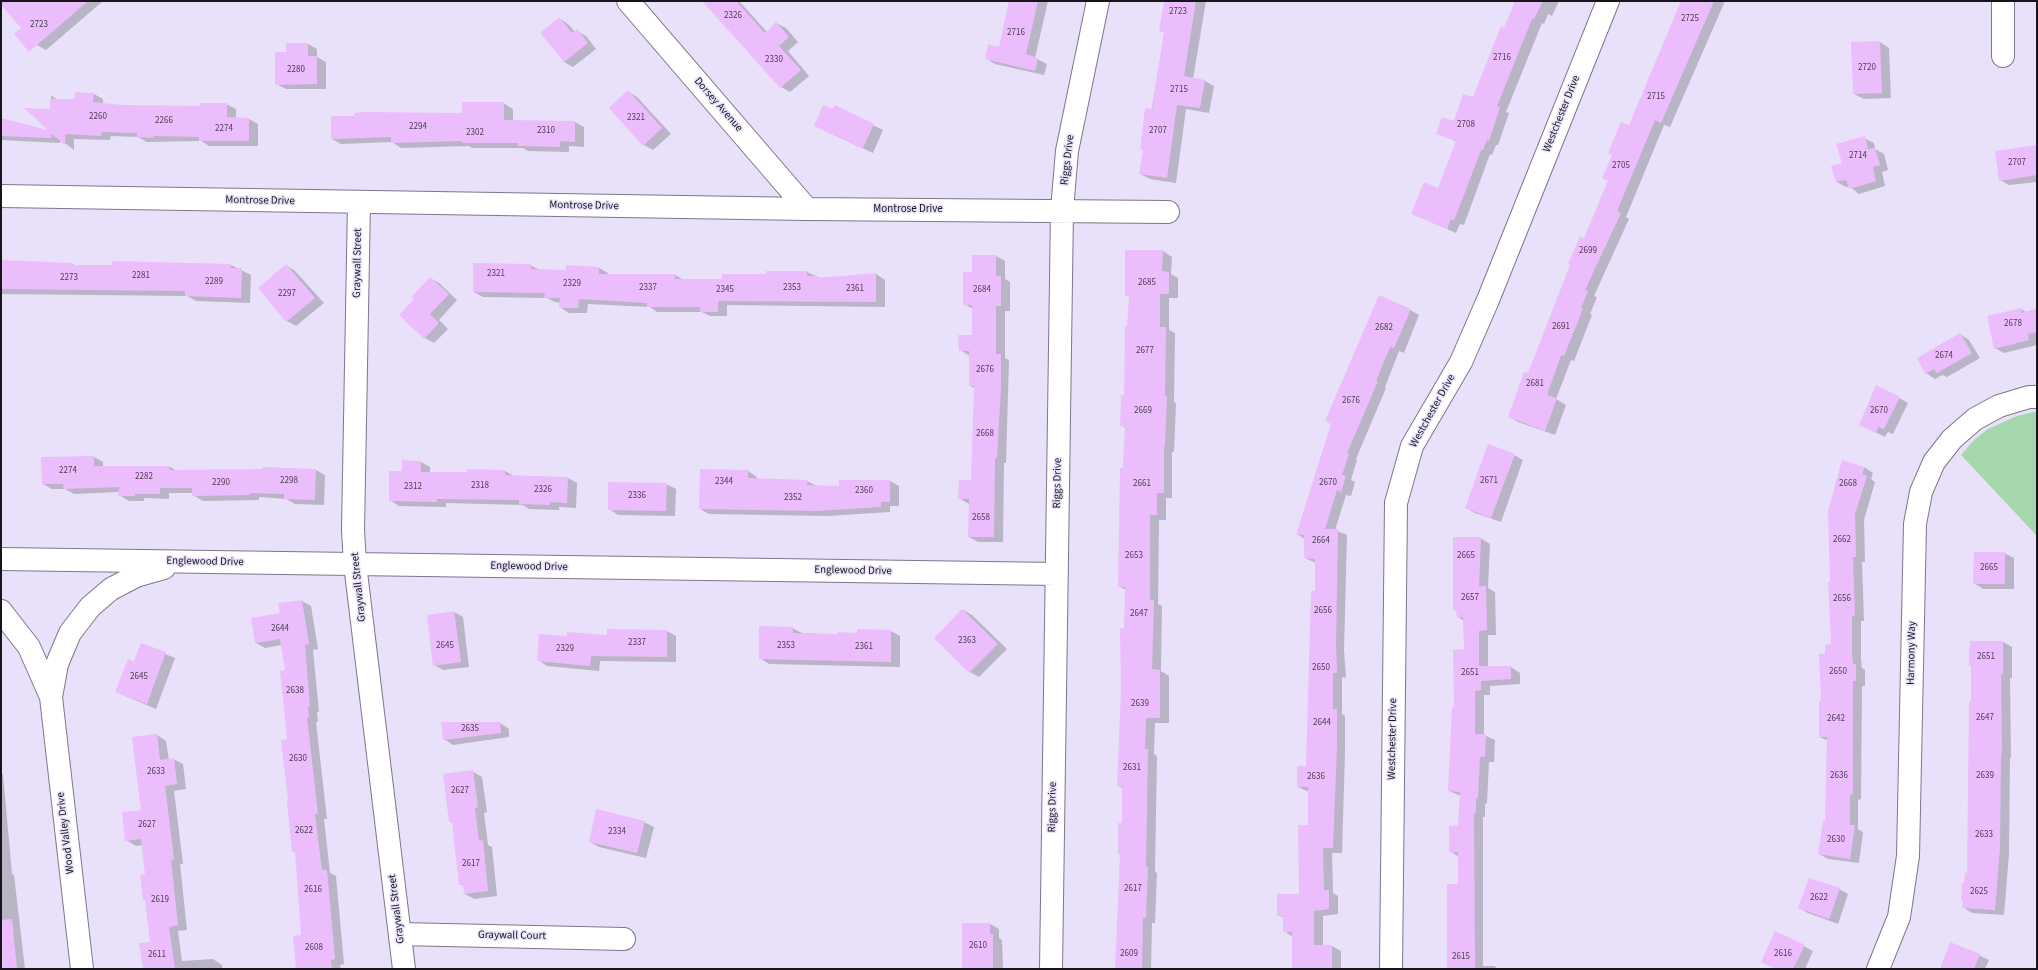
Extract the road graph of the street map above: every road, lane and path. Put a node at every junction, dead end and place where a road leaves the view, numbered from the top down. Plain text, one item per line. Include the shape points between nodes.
1 (628, 1) edge
2 (1098, 1) edge
3 (1608, 1) edge
4 (2003, 1) edge
5 (2003, 56) dead end
6 (1, 196) edge
7 (359, 202) junction
8 (808, 209) junction
9 (1062, 210) junction
10 (1168, 212) dead end
11 (2037, 397) edge
12 (1, 560) edge
13 (251, 562) junction
14 (355, 564) junction
15 (1057, 574) junction
16 (1, 611) edge
17 (51, 698) junction
18 (400, 934) junction
19 (624, 939) dead end
20 (82, 969) edge
21 (404, 969) edge
22 (1051, 969) edge
23 (1391, 969) edge
24 (1878, 969) edge

1 - 8 street, Dorsey Avenue
2 - 9 street, Riggs Drive via 1067,151
3 - 23 street, Westchester Drive via 1461,362 1412,446 1396,503
4 - 5 street
6 - 7 street, Montrose Drive
7 - 8 street, Montrose Drive
7 - 14 street, Graywall Street via 353,530
8 - 9 street, Montrose Drive
9 - 10 street, Montrose Drive
9 - 15 street, Riggs Drive
11 - 24 street, Harmony Way via 1999,406 1975,419 1952,439 1934,462 1921,492 1915,524 1908,856 1899,917
12 - 13 street, Englewood Drive
13 - 14 street, Englewood Drive
13 - 17 street, Wood Valley Drive via 164,568 136,576 112,589 90,607 70,633 57,664
14 - 15 street, Englewood Drive
14 - 18 street, Graywall Street
15 - 22 street, Riggs Drive
16 - 17 street, Wood Valley Drive via 29,647
17 - 20 street, Wood Valley Drive
18 - 19 street, Graywall Court
18 - 21 street, Graywall Street

